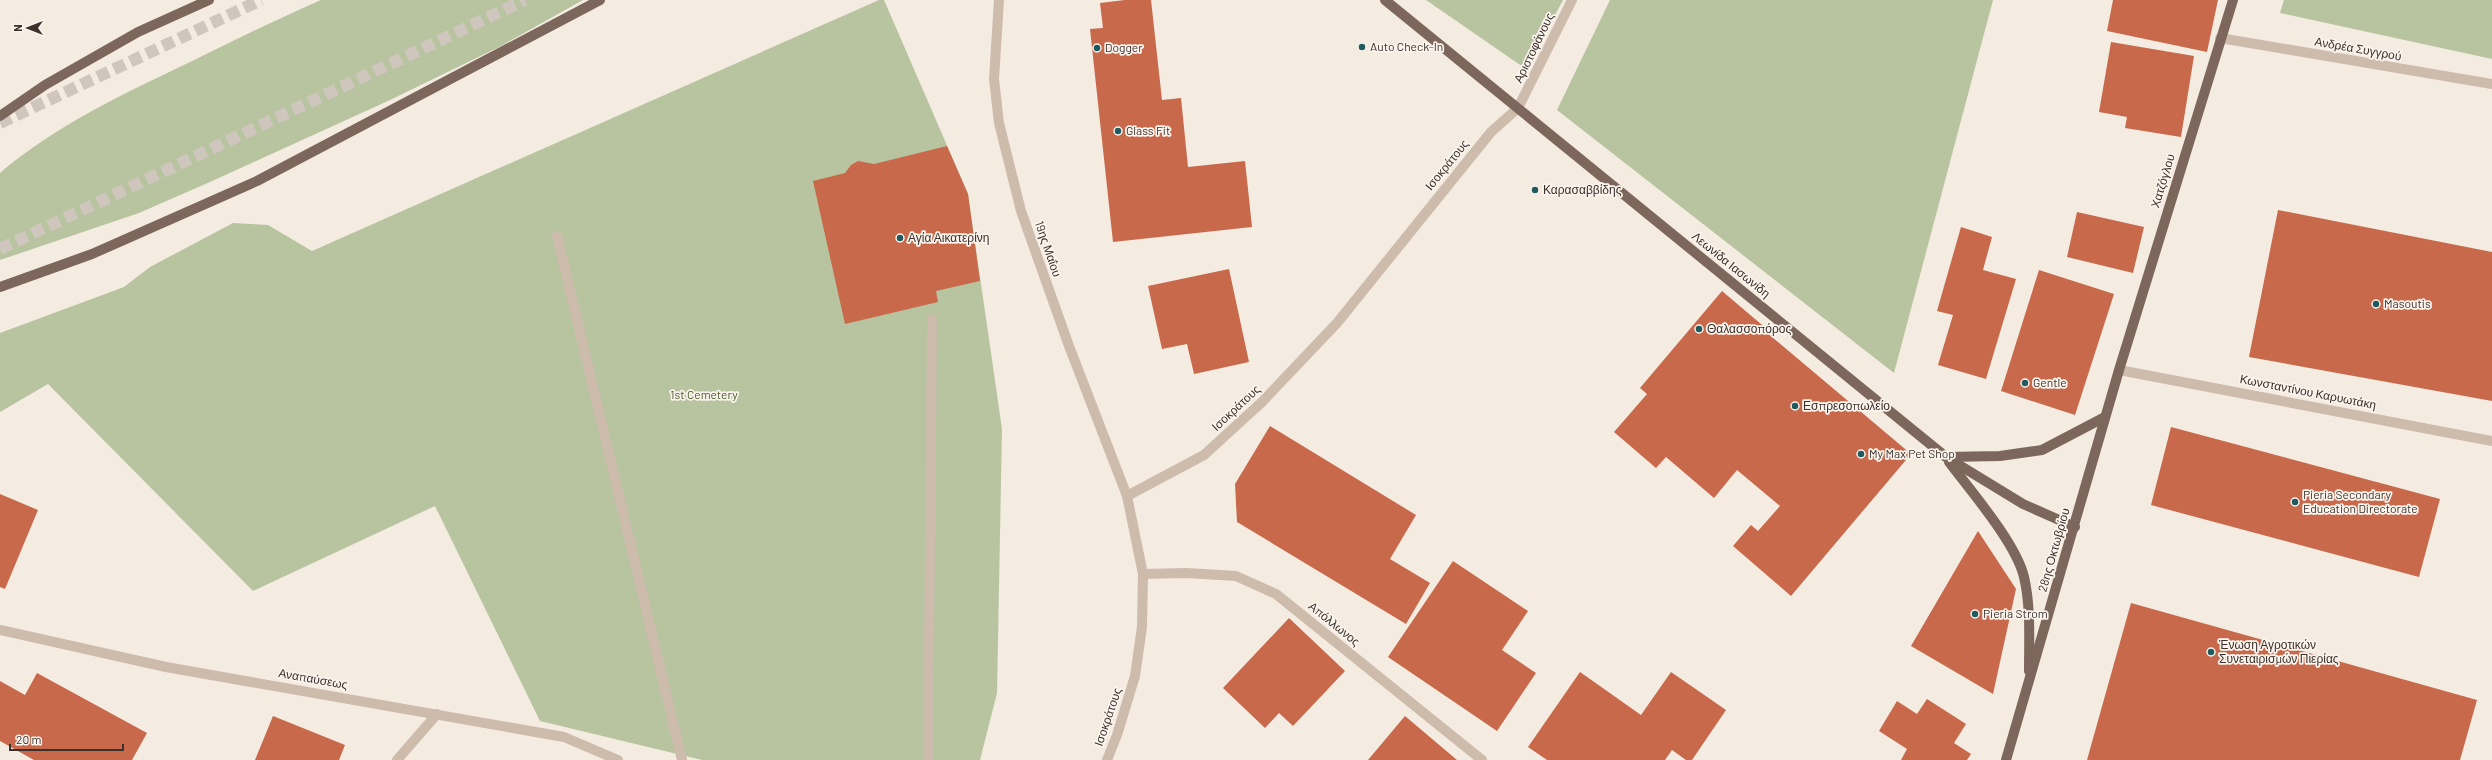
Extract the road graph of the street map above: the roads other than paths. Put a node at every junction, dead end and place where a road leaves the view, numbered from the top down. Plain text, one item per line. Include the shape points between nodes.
1 (209, 0) edge
2 (600, 0) edge
3 (999, 0) edge
4 (1385, 0) edge
5 (1572, 0) edge
6 (2233, 0) edge
7 (2220, 38) junction
8 (2492, 84) edge
9 (1518, 108) junction
10 (0, 116) edge
11 (557, 236) dead end
12 (0, 288) edge
13 (932, 319) dead end
14 (2119, 370) junction
15 (2106, 417) junction
16 (2492, 441) edge
17 (1946, 457) junction
18 (1127, 496) junction
19 (2075, 527) junction
20 (1143, 574) junction
21 (0, 630) edge
22 (2029, 684) junction
23 (437, 714) junction
24 (397, 760) edge
25 (618, 760) edge
26 (682, 760) edge
27 (928, 760) edge
28 (1107, 760) edge
29 (1482, 760) edge
30 (2006, 760) edge

1 - 10 main road via 138,32 45,85
2 - 12 main road via 257,181 92,254
3 - 18 street, 19ης Μαΐου via 994,79 998,116 1021,211
4 - 9 main road, Λεωνίδα Ιασωνίδη
5 - 9 street, Αριστοφάνους
6 - 7 main road, Χατζόγλου
7 - 8 street, Ανδρέα Συγγρού
7 - 14 main road, Χατζόγλου
9 - 17 main road, Λεωνίδα Ιασωνίδη
9 - 18 street, Ισοκράτους via 1491,132 1337,322 1262,402 1204,455
11 - 26 street
13 - 27 street
14 - 15 main road, 28ης Οκτωβρίου
14 - 16 street, Κωνσταντίνου Καρυωτάκη
15 - 17 main road via 2042,450 2000,456
15 - 19 main road, 28ης Οκτωβρίου
17 - 19 main road, Λεωνίδα Ιασωνίδη via 2023,504
17 - 22 main road via 2005,538 2023,575 2029,614
18 - 20 street, Ισοκράτους
19 - 22 main road, 28ης Οκτωβρίου
20 - 28 street, Ισοκράτους via 1142,627 1135,676
20 - 29 street, Απόλλωνος via 1236,576 1276,594
21 - 23 street, Αναπαύσεως via 166,667
22 - 30 main road, 28ης Οκτωβρίου
23 - 24 street
23 - 25 street, Αναπαύσεως via 564,737

